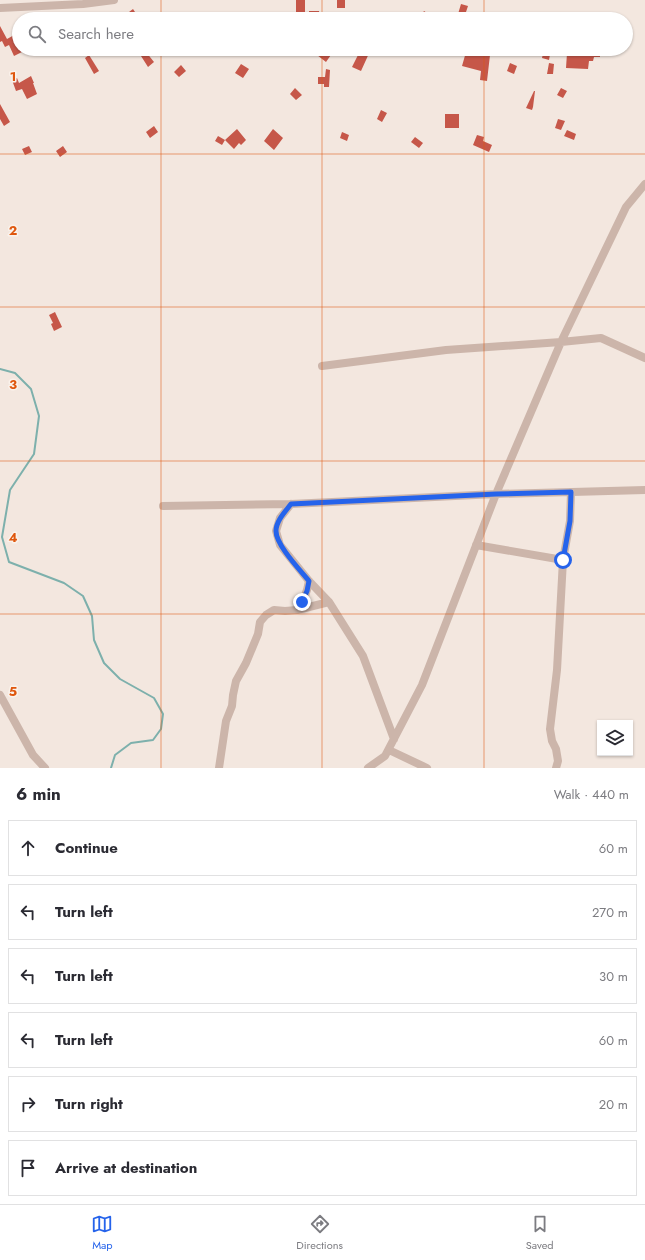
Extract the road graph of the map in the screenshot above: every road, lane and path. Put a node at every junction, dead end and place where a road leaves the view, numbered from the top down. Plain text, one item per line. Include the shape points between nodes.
1 (114, 0) edge
2 (0, 8) edge
3 (645, 184) edge
4 (561, 342) junction
5 (645, 358) edge
6 (322, 366) dead end
7 (645, 490) edge
8 (571, 492) junction
9 (496, 494) junction
10 (291, 504) junction
11 (163, 506) dead end
12 (476, 546) junction
13 (563, 560) junction
14 (309, 581) junction
15 (329, 602) junction
16 (297, 610) junction
17 (0, 694) edge
18 (394, 740) junction
19 (389, 750) junction
20 (45, 768) edge
21 (219, 768) edge
22 (368, 768) edge
23 (427, 768) edge
24 (556, 768) edge

1 - 2 street
3 - 4 street via 626,207
4 - 5 street via 601,338
4 - 6 street via 453,350
4 - 9 street
7 - 8 street
8 - 9 street
8 - 13 street via 570,521
9 - 10 street
9 - 12 street
10 - 11 street
10 - 14 street via 280,518 276,531 280,545
12 - 13 street
12 - 18 street via 422,686
13 - 24 street via 557,670 550,729 556,749
14 - 15 street
14 - 16 street
15 - 16 street
15 - 18 street via 363,656
16 - 21 street via 274,610 260,622 258,634 236,681 232,706 226,721
17 - 20 street via 33,755
18 - 19 street
19 - 22 street
19 - 23 street

